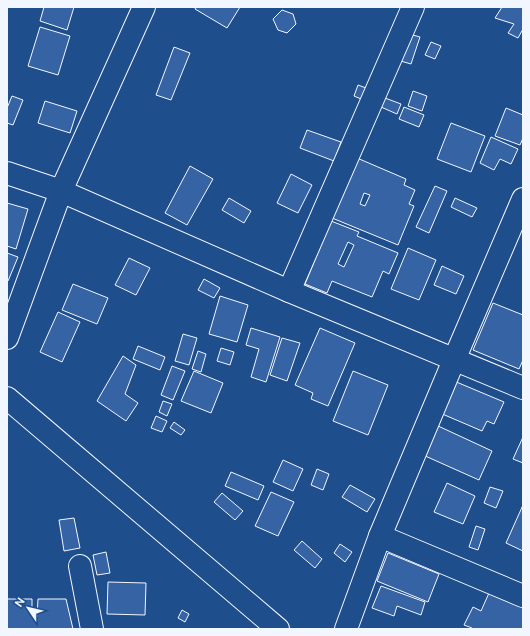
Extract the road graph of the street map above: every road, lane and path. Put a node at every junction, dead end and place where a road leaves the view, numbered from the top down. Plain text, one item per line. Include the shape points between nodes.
1 (144, 7) edge
2 (413, 7) edge
3 (7, 173) edge
4 (61, 191) junction
5 (523, 199) edge
6 (289, 291) junction
7 (7, 338) edge
8 (454, 360) junction
9 (523, 388) edge
10 (7, 398) edge
11 (380, 536) junction
12 (80, 566) dead end
13 (523, 596) edge
14 (92, 629) edge
15 (278, 629) edge
16 (346, 629) edge

1 - 4 street
2 - 6 street
3 - 4 street
4 - 6 street
4 - 7 street
5 - 8 street
6 - 8 street
8 - 9 street
8 - 11 street
10 - 15 street
11 - 13 street
11 - 16 street
12 - 14 street

